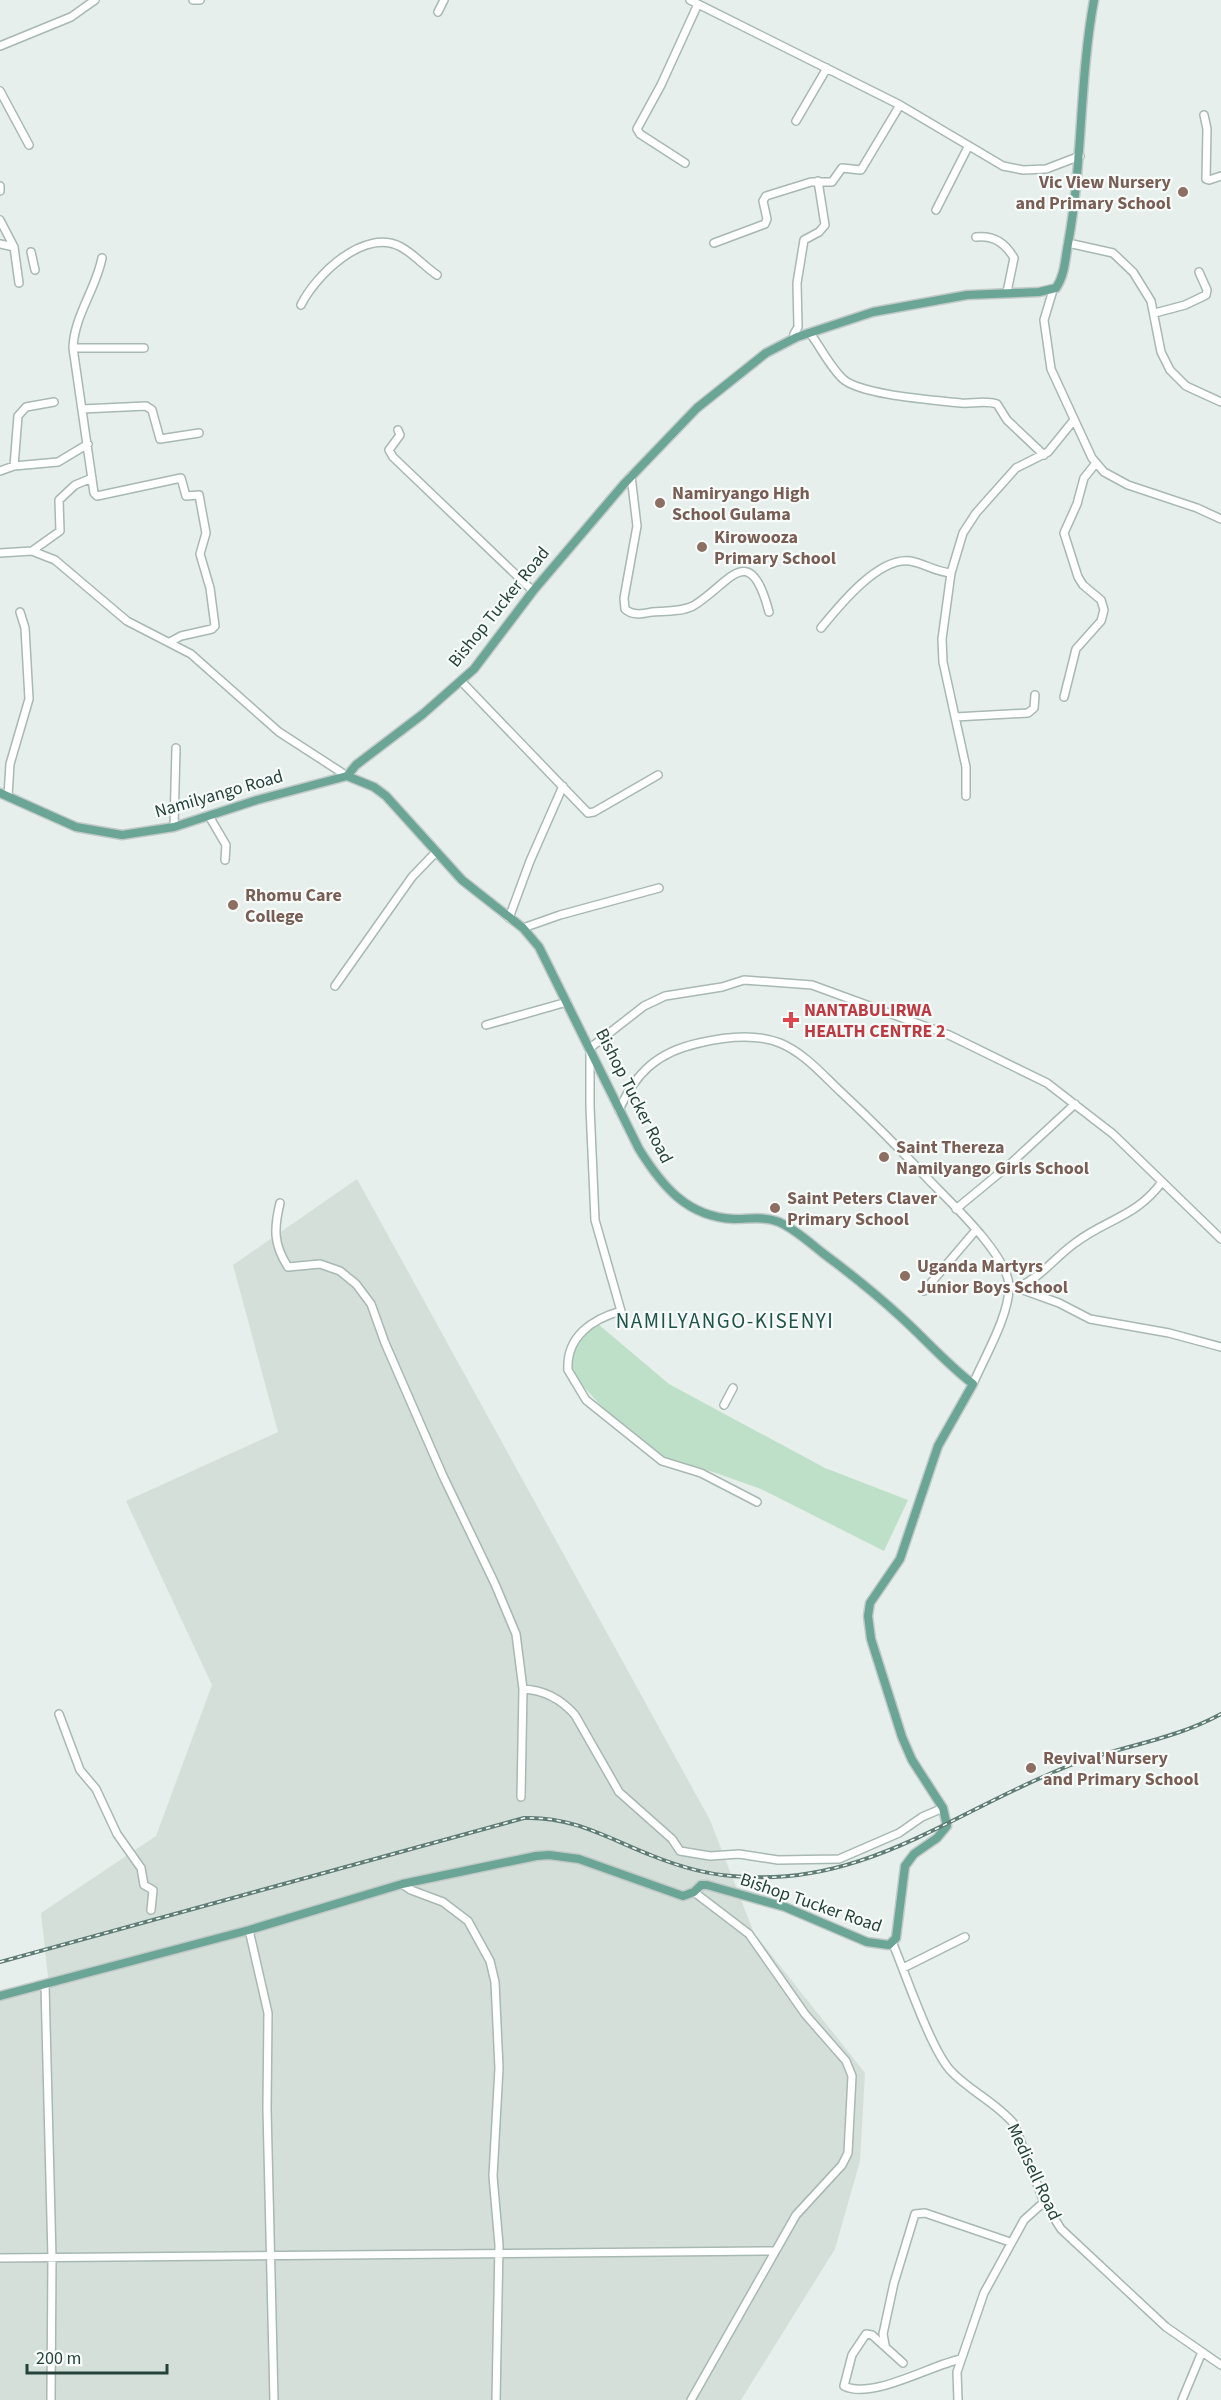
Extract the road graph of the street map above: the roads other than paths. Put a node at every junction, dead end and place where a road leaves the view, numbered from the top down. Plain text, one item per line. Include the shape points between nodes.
1 (95, 0) edge
2 (192, 0) edge
3 (200, 0) edge
4 (444, 0) edge
5 (690, 0) edge
6 (1094, 0) edge
7 (698, 4) junction
8 (438, 12) dead end
9 (0, 46) edge
10 (827, 68) junction
11 (0, 92) edge
12 (900, 105) junction
13 (1204, 116) dead end
14 (796, 121) dead end
15 (29, 145) dead end
16 (968, 147) junction
17 (1080, 156) junction
18 (685, 163) dead end
19 (1221, 176) edge
20 (818, 181) junction
21 (0, 186) edge
22 (0, 191) edge
23 (936, 210) dead end
24 (0, 220) edge
25 (976, 237) dead end
26 (714, 243) dead end
27 (1068, 243) junction
28 (0, 244) edge
29 (14, 247) junction
30 (31, 252) dead end
31 (102, 258) dead end
32 (34, 270) dead end
33 (1199, 272) dead end
34 (437, 275) dead end
35 (19, 283) dead end
36 (1053, 290) junction
37 (1007, 292) junction
38 (301, 305) dead end
39 (1155, 313) junction
40 (810, 333) junction
41 (794, 334) dead end
42 (73, 348) junction
43 (144, 348) dead end
44 (1220, 400) edge
45 (54, 402) dead end
46 (81, 409) junction
47 (1074, 420) junction
48 (398, 430) dead end
49 (199, 433) dead end
50 (88, 444) junction
51 (1044, 454) junction
52 (1096, 463) junction
53 (14, 466) junction
54 (0, 471) edge
55 (632, 476) junction
56 (92, 477) junction
57 (1221, 519) edge
58 (32, 551) junction
59 (0, 553) edge
60 (951, 573) junction
61 (533, 591) junction
62 (20, 612) dead end
63 (769, 612) dead end
64 (821, 628) dead end
65 (171, 642) junction
66 (461, 681) junction
67 (1035, 695) dead end
68 (1064, 697) dead end
69 (955, 717) junction
70 (176, 748) dead end
71 (658, 775) dead end
72 (347, 776) junction
73 (563, 786) junction
74 (4, 795) edge
75 (966, 796) dead end
76 (209, 816) junction
77 (174, 827) junction
78 (436, 852) junction
79 (225, 860) dead end
80 (659, 888) dead end
81 (509, 918) junction
82 (523, 928) junction
83 (335, 986) dead end
84 (567, 1002) junction
85 (486, 1026) dead end
86 (590, 1048) junction
87 (1075, 1104) junction
88 (619, 1110) junction
89 (1162, 1182) junction
90 (280, 1203) dead end
91 (956, 1209) junction
92 (976, 1230) junction
93 (1221, 1239) edge
94 (1013, 1286) junction
95 (924, 1291) dead end
96 (1221, 1347) edge
97 (973, 1384) junction
98 (733, 1388) dead end
99 (724, 1405) dead end
100 (757, 1502) dead end
101 (523, 1689) junction
102 (59, 1714) dead end
103 (521, 1797) dead end
104 (943, 1808) junction
105 (402, 1884) junction
106 (694, 1892) junction
107 (151, 1910) dead end
108 (249, 1930) junction
109 (965, 1937) dead end
110 (893, 1944) junction
111 (903, 1968) junction
112 (45, 1985) junction
113 (0, 1996) edge
114 (1044, 2202) junction
115 (1010, 2242) junction
116 (775, 2251) junction
117 (272, 2255) junction
118 (498, 2255) junction
119 (0, 2258) edge
120 (52, 2258) junction
121 (885, 2345) junction
122 (1202, 2352) junction
123 (962, 2359) junction
124 (903, 2363) dead end
125 (1221, 2365) edge
126 (51, 2400) edge
127 (274, 2400) edge
128 (496, 2400) edge
129 (691, 2400) edge
130 (958, 2400) edge
131 (1182, 2400) edge

1 - 9 street via 71,17
2 - 3 street
4 - 8 street
5 - 7 street
6 - 17 main road via 1086,50
7 - 10 street
7 - 18 street via 637,129
10 - 12 street
10 - 14 street
11 - 15 street
12 - 16 street
12 - 20 street via 861,170 842,168 832,182
13 - 19 street via 1206,179
16 - 17 street via 993,162 1023,170 1046,169
16 - 23 street
17 - 27 main road
20 - 26 street via 766,196 765,224
20 - 41 street via 825,225 804,240 797,283 798,327
21 - 22 street
24 - 29 street
25 - 37 street via 994,238 1009,249 1014,258
27 - 36 main road via 1063,274
27 - 39 street via 1113,253 1143,285
28 - 29 street
29 - 35 street
30 - 32 street
31 - 42 street via 76,325
33 - 39 street via 1207,290 1205,296
34 - 38 street via 400,246 366,245 340,259
36 - 37 main road, Bishop Tucker Road
36 - 47 street via 1044,320 1047,347 1051,369
37 - 40 main road, Bishop Tucker Road via 873,312
39 - 44 street via 1161,352 1170,370 1186,386
40 - 51 street via 850,384 912,397 997,404 1006,420
40 - 55 main road, Bishop Tucker Road via 766,353 727,381
42 - 43 street
42 - 46 street
45 - 53 street via 26,407 18,416
46 - 49 street via 146,406 152,410 160,439
46 - 50 street
47 - 51 street
47 - 52 street
48 - 61 street via 401,434 390,447 391,455
50 - 53 street via 58,462
50 - 56 street
51 - 60 street via 1016,468 972,519 963,533
52 - 57 street via 1128,485
52 - 68 street via 1084,478 1064,533 1078,577 1104,604 1103,616 1076,649
53 - 54 street
55 - 61 main road, Bishop Tucker Road
55 - 63 street via 638,526 624,598 628,612 686,609 724,579 740,572 759,582
56 - 58 street via 59,500 60,531
56 - 65 street via 97,496 180,478 187,496 199,495 206,533 201,557 215,622 212,629
58 - 59 street
58 - 65 street via 55,560 74,574 127,621
60 - 64 street via 939,573 909,561 899,562 861,584
60 - 69 street via 942,639 944,675
61 - 66 main road, Bishop Tucker Road
62 - 74 street via 26,639 29,699
65 - 72 street via 202,662 279,732
66 - 72 main road, Bishop Tucker Road
66 - 73 street
67 - 69 street via 1034,708 1028,713
69 - 75 street via 966,767
70 - 77 street
71 - 73 street via 591,814
72 - 76 main road, Namilyango Road
72 - 78 main road, Bishop Tucker Road via 386,796
73 - 81 street
74 - 77 main road, Namilyango Road via 65,823 95,831 122,835
76 - 77 main road, Namilyango Road
76 - 79 street via 226,845
78 - 81 main road, Bishop Tucker Road via 474,892
78 - 83 street via 412,877
80 - 82 street
81 - 82 main road, Bishop Tucker Road
82 - 84 main road, Bishop Tucker Road via 539,947
84 - 85 street
84 - 86 main road, Bishop Tucker Road
86 - 87 street via 644,1006 665,996 744,980 812,985 949,1035 1047,1083
86 - 88 main road, Bishop Tucker Road
86 - 100 street via 595,1220 621,1311 578,1333 569,1372 586,1400 662,1461 701,1473
87 - 89 street via 1113,1134
87 - 91 street
88 - 91 street via 632,1087 659,1057 719,1038 767,1040 795,1051 816,1067
88 - 97 main road, Bishop Tucker Road via 657,1178 684,1203 714,1216 771,1219 786,1226 867,1288
89 - 93 street
89 - 94 street via 1134,1211 1074,1243 1033,1281
90 - 101 street via 274,1226 280,1255 288,1267 320,1264 340,1271 371,1304 443,1476 516,1634
91 - 92 street
92 - 94 street
92 - 95 street
94 - 96 street via 1059,1303 1090,1320 1169,1333
94 - 97 street
97 - 104 main road via 938,1446 900,1559 868,1609 868,1628 902,1737
98 - 99 street
101 - 103 street
101 - 104 street via 537,1690 567,1705 619,1792 672,1839 680,1851 778,1860 839,1858 899,1833 922,1816
102 - 107 street via 81,1770 141,1868 144,1885 153,1890
104 - 110 main road, Bishop Tucker Road via 947,1828 905,1866
105 - 106 main road, Bishop Tucker Road via 549,1854 597,1865 683,1896
105 - 108 main road, Bishop Tucker Road
105 - 118 street via 458,1911 490,1960 495,1982 499,2068 493,2176
106 - 110 main road, Bishop Tucker Road via 707,1885 785,1907 867,1942
106 - 116 street via 748,1934 805,2014 846,2061 852,2076 848,2153 832,2178 796,2215
108 - 112 main road, Bishop Tucker Road
108 - 117 street via 268,2013
109 - 111 street
110 - 111 street, Medisell Road
111 - 114 street, Medisell Road via 945,2063 1014,2124
112 - 113 main road, Bishop Tucker Road
112 - 120 street
114 - 115 street via 1024,2220
114 - 122 street, Medisell Road via 1074,2244 1111,2273 1166,2327
115 - 121 street via 925,2213 915,2214 894,2283 883,2334
115 - 123 street via 984,2294
116 - 118 street
116 - 129 street
117 - 118 street
117 - 120 street
117 - 127 street
118 - 128 street
119 - 120 street
120 - 126 street
121 - 123 street via 866,2334 852,2355 844,2386 878,2390
121 - 124 street
122 - 125 street, Medisell Road
122 - 131 street
123 - 130 street via 957,2372

